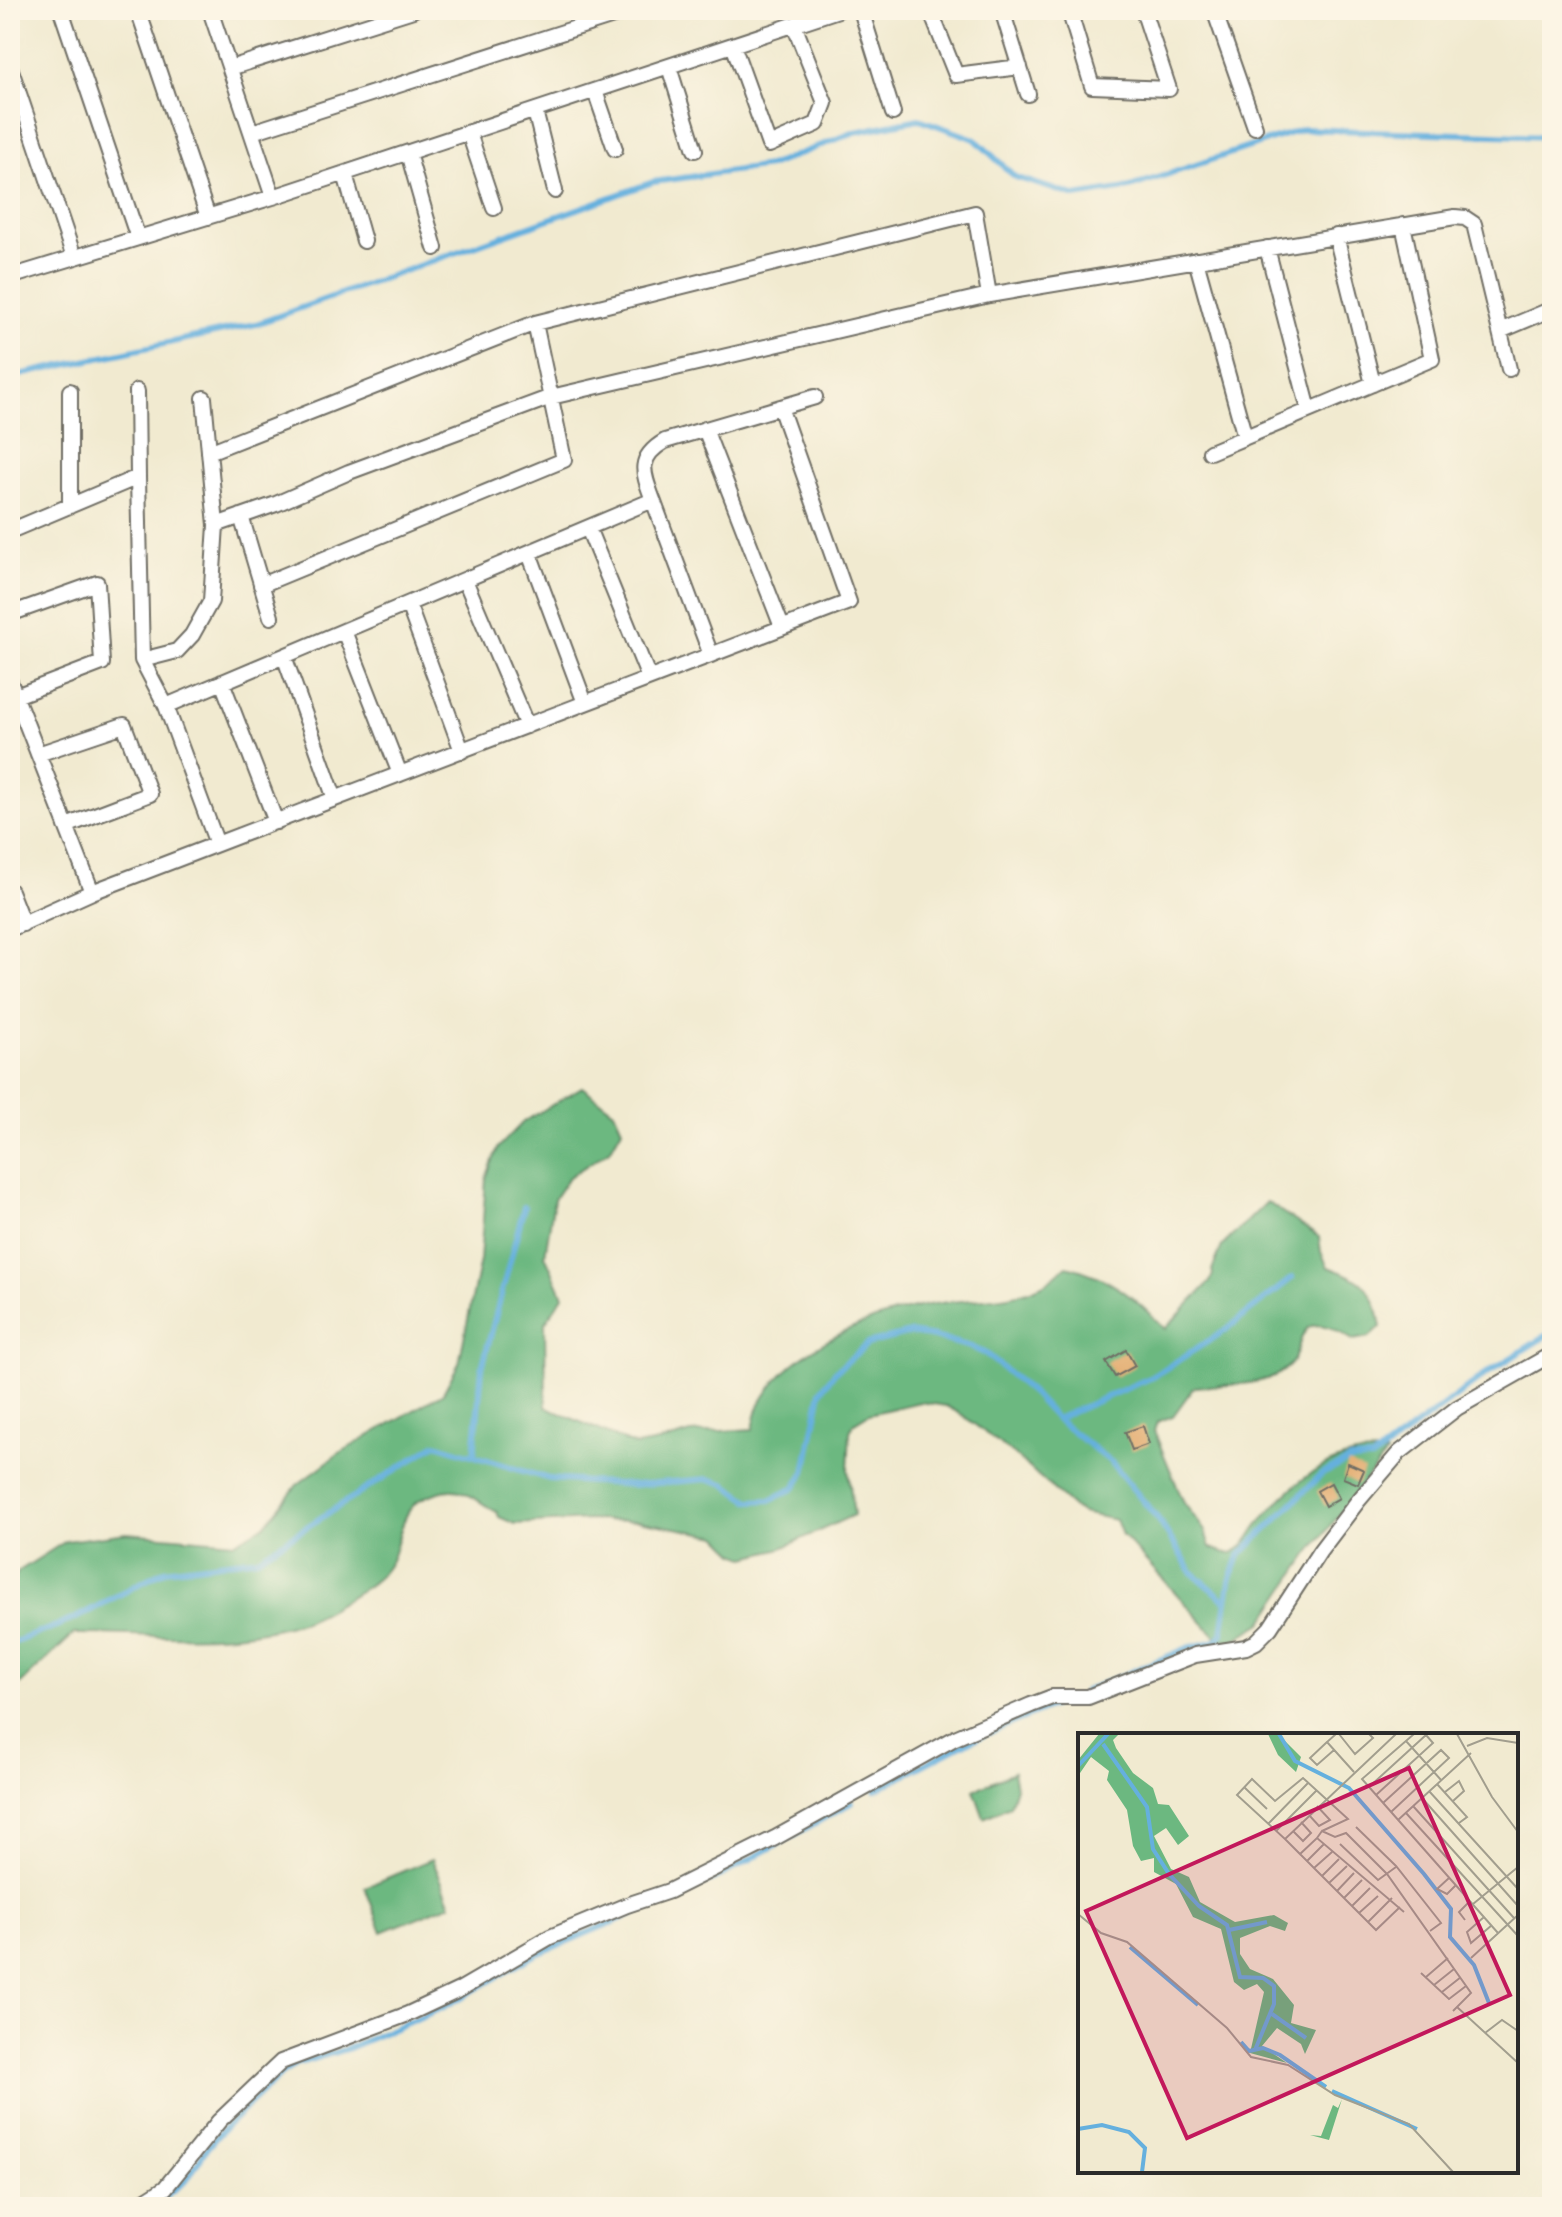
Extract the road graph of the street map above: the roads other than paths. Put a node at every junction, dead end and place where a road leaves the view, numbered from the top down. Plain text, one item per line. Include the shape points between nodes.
1 (61, 10) edge
2 (138, 10) edge
3 (210, 10) edge
4 (413, 10) edge
5 (632, 10) edge
6 (838, 10) edge
7 (861, 10) edge
8 (930, 10) edge
9 (1002, 10) edge
10 (1069, 10) edge
11 (1143, 10) edge
12 (1214, 10) edge
13 (794, 25) junction
14 (733, 45) junction
15 (10, 67) edge
16 (669, 67) junction
17 (1020, 67) junction
18 (230, 68) junction
19 (595, 91) junction
20 (1028, 94) dead end
21 (535, 111) junction
22 (893, 113) dead end
23 (1255, 127) dead end
24 (252, 132) junction
25 (469, 133) junction
26 (615, 149) dead end
27 (695, 150) dead end
28 (408, 153) junction
29 (345, 174) junction
30 (555, 191) dead end
31 (273, 197) junction
32 (494, 208) dead end
33 (208, 217) junction
34 (1403, 225) junction
35 (1336, 236) junction
36 (138, 238) junction
37 (364, 241) dead end
38 (435, 248) dead end
39 (1267, 248) junction
40 (74, 257) junction
41 (1196, 260) junction
42 (11, 275) edge
43 (989, 295) junction
44 (1552, 309) edge
45 (535, 323) junction
46 (1500, 331) junction
47 (1509, 369) dead end
48 (1373, 384) junction
49 (70, 391) dead end
50 (137, 391) dead end
51 (551, 397) junction
52 (815, 397) dead end
53 (204, 398) dead end
54 (780, 407) junction
55 (1309, 410) junction
56 (705, 429) junction
57 (1245, 437) junction
58 (209, 452) junction
59 (1210, 452) dead end
60 (138, 477) junction
61 (653, 500) junction
62 (70, 506) junction
63 (241, 516) junction
64 (216, 525) junction
65 (588, 528) junction
66 (10, 531) edge
67 (529, 553) junction
68 (465, 580) junction
69 (261, 585) junction
70 (408, 604) junction
71 (10, 614) edge
72 (271, 617) dead end
73 (782, 627) junction
74 (344, 631) junction
75 (711, 655) junction
76 (284, 656) junction
77 (142, 660) junction
78 (649, 678) junction
79 (222, 682) junction
80 (13, 689) edge
81 (585, 703) junction
82 (166, 706) junction
83 (527, 726) junction
84 (462, 751) junction
85 (38, 754) junction
86 (400, 774) junction
87 (335, 799) junction
88 (276, 822) junction
89 (66, 826) junction
90 (217, 844) junction
91 (10, 891) edge
92 (92, 892) junction
93 (16, 926) edge
94 (1552, 1354) edge
95 (135, 2207) edge

1 - 36 street
2 - 33 street
3 - 18 street
4 - 18 street
5 - 24 street
6 - 13 street
7 - 22 street
8 - 17 street via 956,75
9 - 17 street
10 - 11 street via 1092,86 1169,89
12 - 23 street
13 - 14 street
13 - 14 street via 825,103 817,124 769,145
14 - 16 street
15 - 40 street
16 - 19 street
16 - 27 street
17 - 20 street
18 - 24 street
19 - 21 street
19 - 26 street
21 - 25 street
21 - 30 street
24 - 31 street
25 - 28 street
25 - 32 street
28 - 29 street
28 - 38 street
29 - 31 street
29 - 37 street
31 - 33 street
33 - 36 street
34 - 35 street
34 - 46 street via 1455,217 1474,224
34 - 48 street via 1432,359
35 - 39 street
35 - 48 street
36 - 40 street
39 - 41 street
39 - 55 street
40 - 42 street
41 - 43 street
41 - 57 street
43 - 45 street via 975,213
43 - 51 street
44 - 46 street
45 - 51 street
45 - 58 street
46 - 47 street
48 - 55 street
49 - 62 street
50 - 60 street
51 - 63 street
51 - 69 street via 564,460
52 - 54 street
53 - 58 street
54 - 56 street
54 - 73 street via 849,602
55 - 57 street
56 - 61 street via 652,449 642,473
56 - 73 street
57 - 59 street
58 - 64 street
60 - 62 street
60 - 77 street
61 - 65 street
61 - 75 street
62 - 66 street
63 - 64 street
63 - 69 street
64 - 77 street via 211,601 177,651
65 - 67 street
65 - 78 street
67 - 68 street
67 - 81 street
68 - 70 street
68 - 83 street
69 - 72 street
70 - 74 street
70 - 84 street
71 - 80 street via 97,583 102,663
73 - 75 street
74 - 76 street
74 - 86 street
75 - 78 street
76 - 79 street
76 - 87 street
77 - 82 street
78 - 81 street
79 - 82 street
79 - 88 street
80 - 85 street
81 - 83 street
82 - 90 street
83 - 84 street
84 - 86 street
85 - 89 street
85 - 89 street via 124,725 150,794
86 - 87 street
87 - 88 street
88 - 90 street
89 - 92 street
90 - 92 street
91 - 93 street
92 - 93 street
94 - 95 street via 1457,1408 1399,1453 1348,1513 1256,1642 1195,1655 1088,1697 1052,1697 968,1732 669,1891 550,1937 408,2014 281,2062 219,2121 165,2188

